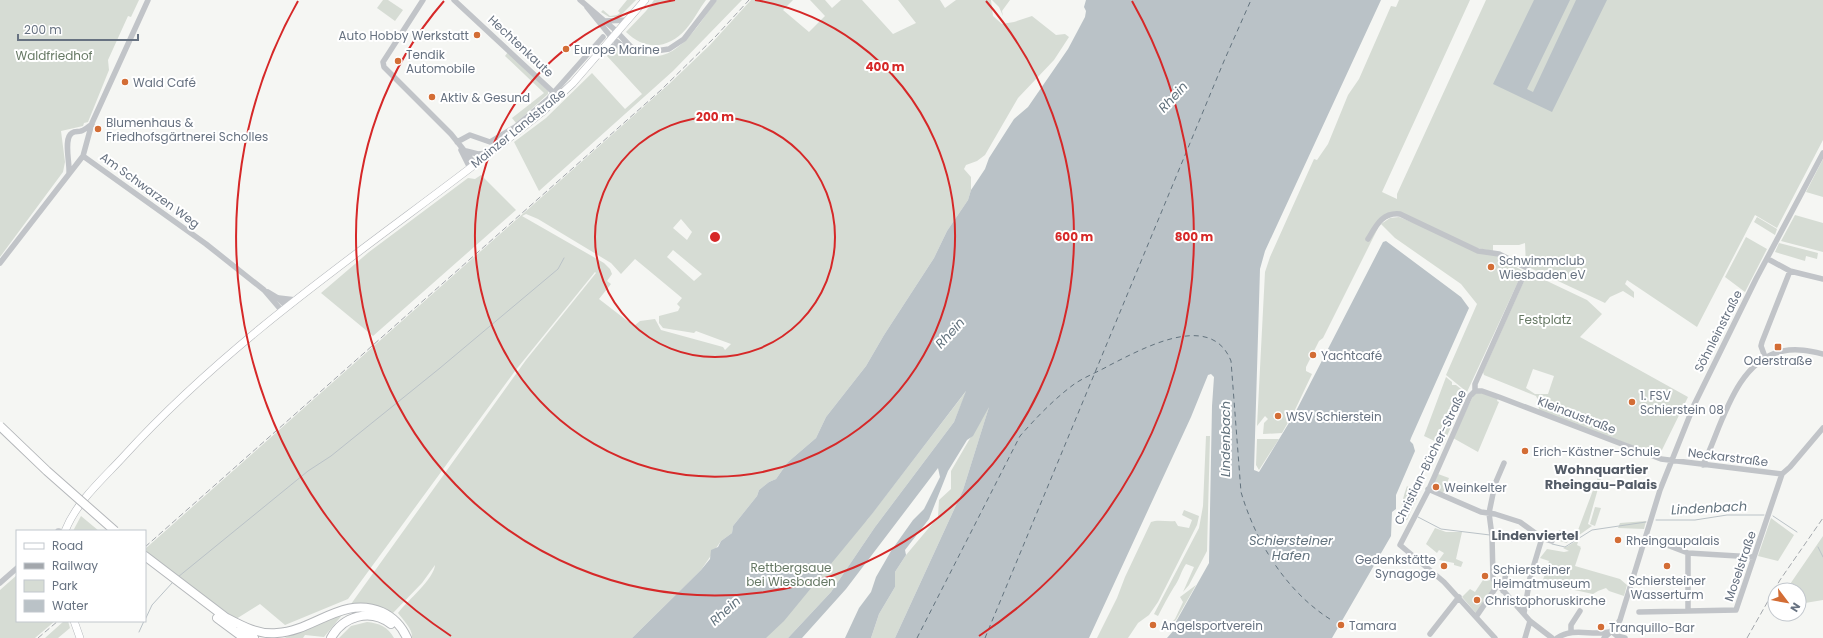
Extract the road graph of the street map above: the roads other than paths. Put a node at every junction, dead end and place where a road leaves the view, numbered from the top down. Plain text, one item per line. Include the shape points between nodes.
1 (148, 0) edge
2 (423, 0) edge
3 (454, 0) edge
4 (580, 0) edge
5 (645, 0) edge
6 (714, 0) edge
7 (587, 7) junction
8 (628, 20) junction
9 (605, 21) junction
10 (615, 35) junction
11 (603, 37) dead end
12 (621, 45) junction
13 (632, 48) junction
14 (599, 53) junction
15 (554, 93) junction
16 (92, 123) junction
17 (80, 132) junction
18 (87, 139) junction
19 (457, 142) junction
20 (464, 150) junction
21 (489, 153) junction
22 (1823, 153) edge
23 (69, 154) junction
24 (81, 158) junction
25 (472, 166) junction
26 (69, 174) junction
27 (1368, 239) dead end
28 (1768, 259) junction
29 (0, 263) edge
30 (1790, 271) junction
31 (1823, 280) edge
32 (264, 290) junction
33 (278, 298) junction
34 (296, 300) junction
35 (285, 309) junction
36 (1823, 354) edge
37 (1765, 357) junction
38 (1475, 391) junction
39 (0, 426) edge
40 (1823, 428) edge
41 (0, 433) edge
42 (1671, 461) junction
43 (1504, 463) dead end
44 (1703, 464) junction
45 (1782, 474) junction
46 (1430, 489) junction
47 (1489, 513) junction
48 (66, 530) edge
49 (106, 530) edge
50 (114, 530) edge
51 (1646, 537) junction
52 (1541, 540) junction
53 (1552, 541) dead end
54 (1688, 553) junction
55 (1754, 556) junction
56 (146, 557) edge
57 (146, 563) edge
58 (16, 569) edge
59 (1506, 572) dead end
60 (0, 583) edge
61 (1497, 586) junction
62 (1503, 591) junction
63 (1459, 597) junction
64 (1580, 611) dead end
65 (1688, 611) junction
66 (1640, 612) dead end
67 (1524, 613) junction
68 (1476, 617) junction
69 (1530, 621) junction
70 (74, 622) edge
71 (226, 622) junction
72 (1611, 631) junction
73 (1571, 632) junction
74 (1430, 634) dead end
75 (1593, 636) edge
76 (80, 638) edge
77 (238, 638) edge
78 (244, 638) edge
79 (254, 638) edge
80 (331, 638) edge
81 (402, 638) edge
82 (407, 638) edge
83 (1495, 638) edge
84 (1525, 638) edge
85 (1552, 638) edge
86 (1557, 638) edge
87 (1604, 638) edge
88 (1625, 638) edge

1 - 16 street, Am Schwarzen Weg
2 - 19 street via 383,62 384,67
3 - 15 street, Hechtenkaute
4 - 7 street
5 - 8 main road, Mainzer Landstraße
6 - 13 street via 691,32 674,46 662,51 649,52
7 - 9 street
7 - 10 street
8 - 9 street
8 - 10 main road, Mainzer Landstraße
9 - 10 street
10 - 12 street
10 - 13 street
10 - 14 main road, Mainzer Landstraße
11 - 15 street, Mainzer Landstraße
12 - 13 street
12 - 14 street
14 - 21 main road, Mainzer Landstraße via 552,103
15 - 19 street, Mainzer Landstraße via 532,114 494,140 487,142 470,135
16 - 17 street
16 - 18 street, Am Schwarzen Weg
17 - 18 street
17 - 23 street via 73,132 68,137
18 - 24 street, Am Schwarzen Weg
19 - 20 street
19 - 25 street
20 - 21 street via 474,154
20 - 25 street
21 - 25 main road, Mainzer Landstraße
22 - 28 street, Söhnleinstraße
23 - 24 street
23 - 26 street
24 - 26 street
24 - 32 street, Am Schwarzen Weg via 171,218
25 - 34 main road, Mainzer Landstraße
26 - 29 street
27 - 38 street, Christian-Bücher-Straße via 1383,218 1400,214 1478,251 1499,254 1527,268 1475,384
28 - 30 street
28 - 42 street, Söhnleinstraße via 1706,378
30 - 31 street
30 - 37 street via 1762,342
32 - 33 street, Am Schwarzen Weg
32 - 35 street, Am Schwarzen Weg
33 - 34 street, Am Schwarzen Weg
33 - 35 street, Am Schwarzen Weg
34 - 35 main road, Mainzer Landstraße
35 - 48 main road, Mainzer Landstraße via 215,366 150,428 80,504
36 - 37 street via 1786,350
37 - 44 street via 1749,371 1738,386
38 - 42 street, Kleinaustraße via 1494,395
38 - 46 street, Christian-Bücher-Straße via 1470,396
39 - 50 highway, bridge
40 - 45 street, Moselstraße
41 - 49 highway
42 - 44 street, Neckarstraße
42 - 51 street, Söhnleinstraße
43 - 47 street via 1495,484
44 - 45 street, Neckarstraße
45 - 55 street, Moselstraße
46 - 47 street via 1480,512
46 - 63 street, Christian-Bücher-Straße via 1400,545
47 - 52 street via 1520,522
47 - 61 street via 1493,576
51 - 54 street
51 - 72 street, Söhnleinstraße via 1620,620
52 - 53 street
52 - 67 street via 1530,578
54 - 55 street
54 - 65 street
55 - 65 street, Moselstraße via 1736,610
56 - 71 highway
57 - 71 highway
58 - 60 street
59 - 62 street
61 - 62 street
61 - 68 street
62 - 67 street
63 - 68 street
63 - 74 street
64 - 73 street via 1571,625
65 - 66 street
67 - 69 street
68 - 83 street
69 - 84 street
69 - 85 street
70 - 76 main road
71 - 77 highway
71 - 78 highway
71 - 79 highway
71 - 82 highway via 256,631 278,634 342,610 364,608 379,611 392,618
72 - 75 street
72 - 87 street, Söhnleinstraße
72 - 88 street
73 - 75 street
73 - 86 street
80 - 81 highway via 344,622 366,615 389,622

